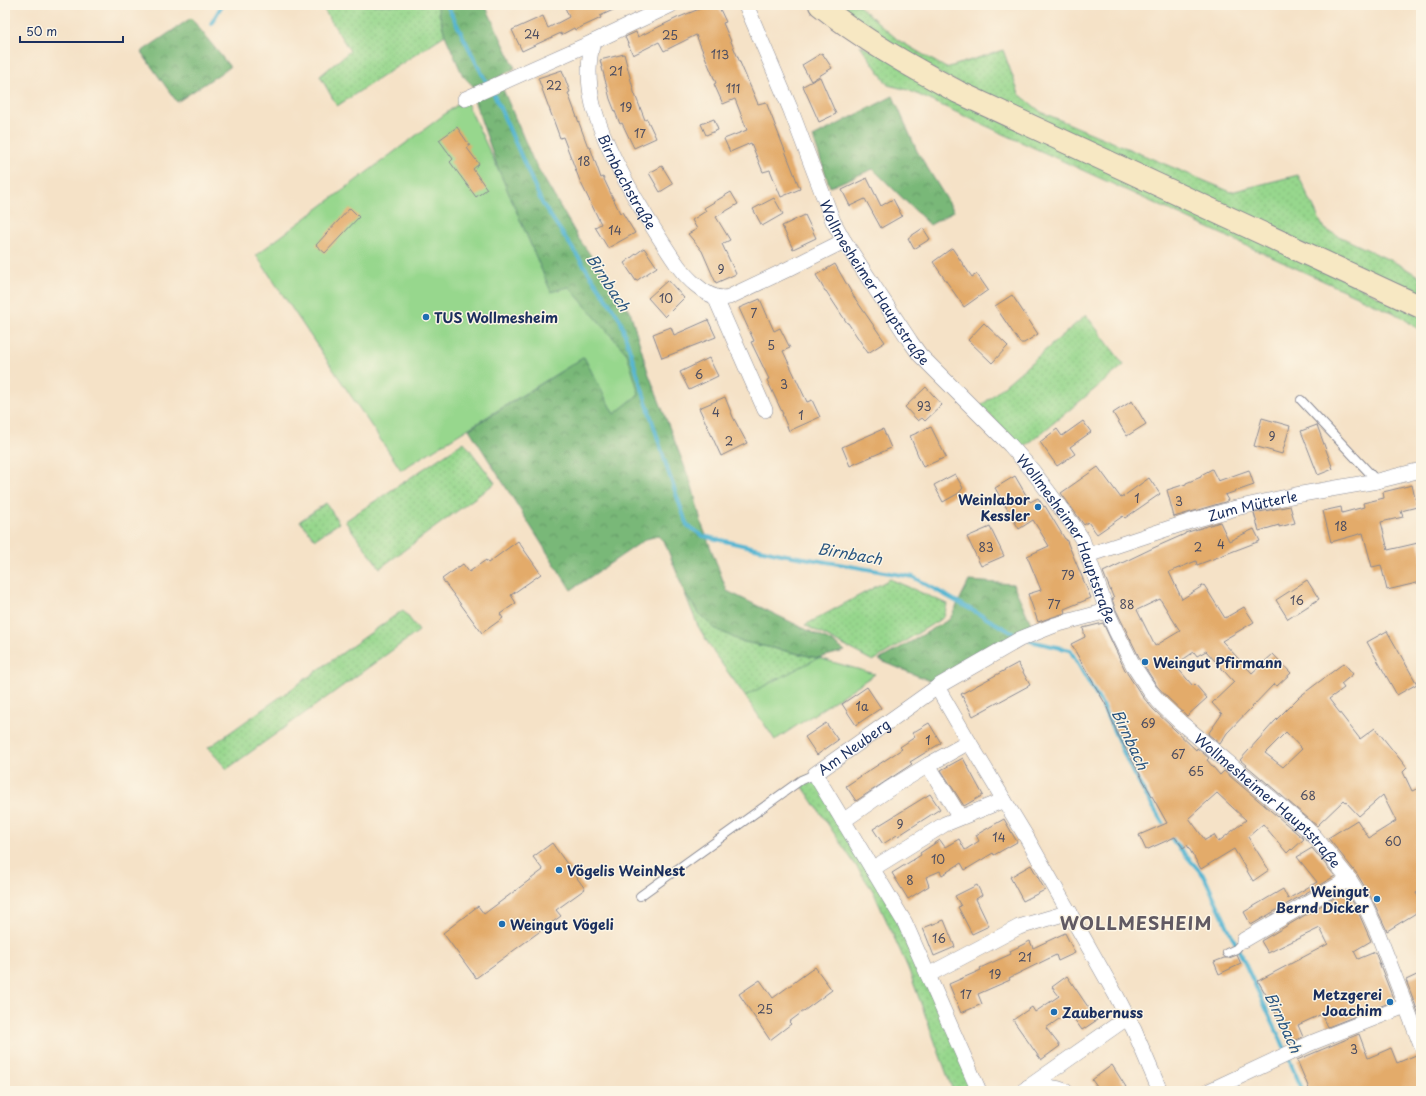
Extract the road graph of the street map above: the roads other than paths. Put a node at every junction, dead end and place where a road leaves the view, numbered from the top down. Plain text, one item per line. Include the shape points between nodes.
1 (671, 5) edge
2 (746, 5) edge
3 (820, 5) edge
4 (593, 42) junction
5 (465, 99) dead end
6 (844, 241) junction
7 (715, 297) junction
8 (1421, 307) edge
9 (1301, 400) dead end
10 (765, 410) dead end
11 (1421, 470) edge
12 (1377, 481) junction
13 (1088, 554) junction
14 (1107, 611) junction
15 (938, 687) junction
16 (969, 742) junction
17 (928, 765) junction
18 (815, 774) junction
19 (1004, 800) junction
20 (960, 817) junction
21 (843, 821) junction
22 (872, 869) junction
23 (1349, 879) junction
24 (640, 896) dead end
25 (1070, 912) junction
26 (1240, 944) joint
27 (1226, 953) dead end
28 (928, 975) junction
29 (1405, 1006) junction
30 (1128, 1017) junction
31 (1417, 1026) edge
32 (1421, 1045) edge
33 (1026, 1089) edge
34 (979, 1091) edge
35 (1065, 1091) edge
36 (1160, 1091) edge
37 (1209, 1091) edge

1 - 4 street
2 - 6 street, Wollmesheimer Hauptstraße via 788,103 827,207
3 - 8 main road via 841,22 900,60 958,92
4 - 5 street
4 - 7 street, Birnbachstraße via 589,66 591,93 597,117 617,163 673,259 696,286
6 - 7 street via 736,294 725,298
6 - 13 street, Wollmesheimer Hauptstraße via 920,355 1022,458 1073,525
7 - 10 street
9 - 12 lane
11 - 12 street, Zum Mütterle
12 - 13 street, Zum Mütterle via 1236,508
13 - 14 street, Wollmesheimer Hauptstraße
14 - 15 street, Am Neuberg via 1046,628 1020,639
14 - 23 street, Wollmesheimer Hauptstraße via 1140,678 1160,703 1315,837
15 - 16 street
15 - 18 street, Am Neuberg
16 - 17 street
16 - 19 street
17 - 20 street
17 - 21 street
18 - 21 street, Am Neuberg
18 - 24 lane via 801,780
19 - 20 street
19 - 25 street
20 - 22 street
21 - 22 street, Am Neuberg
22 - 28 street, Am Neuberg via 905,923
23 - 26 street
23 - 29 street, Wollmesheimer Hauptstraße via 1371,918
25 - 28 street via 1019,927
25 - 30 street
26 - 27 lane
28 - 34 street, Am Neuberg
29 - 31 street, Wollmesheimer Hauptstraße
29 - 37 street via 1293,1051
30 - 33 street
30 - 36 street
31 - 32 street, Wollmesheimer Hauptstraße
33 - 35 street via 1046,1086

